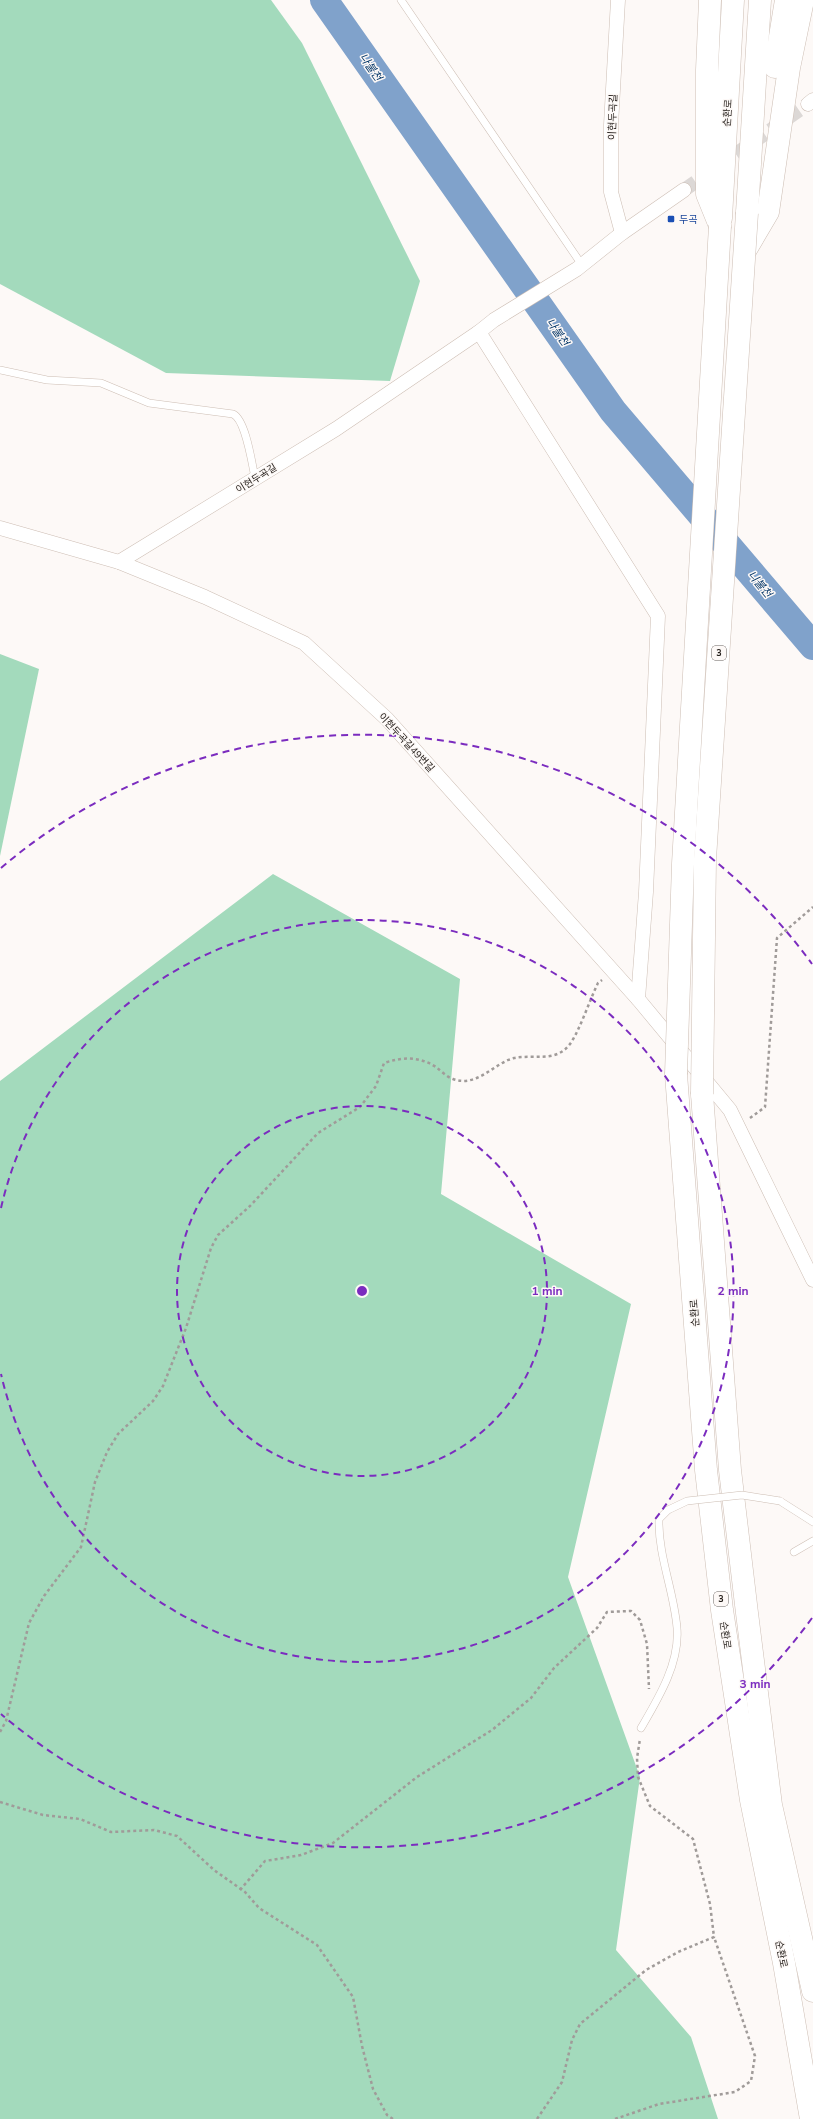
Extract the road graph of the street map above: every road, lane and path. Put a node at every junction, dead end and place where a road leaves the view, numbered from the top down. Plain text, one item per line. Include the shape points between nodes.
1 (401, 0) edge
2 (618, 0) edge
3 (710, 0) edge
4 (733, 0) edge
5 (760, 0) edge
6 (786, 0) edge
7 (803, 0) edge
8 (684, 190) tunnel mouth
9 (754, 208) junction
10 (720, 226) junction
11 (622, 233) junction
12 (579, 267) junction
13 (479, 332) junction
14 (0, 370) edge
15 (255, 478) junction
16 (0, 528) edge
17 (119, 562) junction
18 (813, 907) edge
19 (614, 971) junction
20 (638, 999) junction
21 (739, 1127) junction
22 (813, 1280) edge
23 (813, 1522) edge
24 (813, 1541) edge
25 (794, 1552) dead end
26 (649, 1716) junction
27 (641, 1728) joint
28 (0, 1732) edge
29 (0, 1802) edge
30 (240, 1890) junction
31 (714, 1937) junction
32 (813, 1991) edge
33 (393, 2119) edge
34 (537, 2119) edge
35 (615, 2119) edge
36 (811, 2119) edge

1 - 12 lane
2 - 11 street, 이현두곡길 via 611,125 611,192
3 - 10 highway via 707,194
4 - 10 highway, 순환로
5 - 9 highway
6 - 9 highway via 763,168
7 - 9 highway
8 - 11 street
9 - 32 highway, 3, bridge via 745,251 705,859 702,1094 730,1470 749,1628 771,1805
10 - 36 highway, 순환로 / 3, bridge via 683,864 676,1074 706,1470 722,1610 751,1800 784,1963
11 - 12 street
12 - 13 street, 이현두곡길
13 - 15 street, 이현두곡길 via 336,428
13 - 20 street via 658,616 646,892
14 - 15 lane via 47,380 102,382 149,403 233,414 240,419
15 - 17 street, 이현두곡길
16 - 17 street
17 - 19 street, 이현두곡길49번길 via 205,597 304,643 387,719
18 - 21 path via 777,938 765,1107
19 - 20 street, 이현두곡길49번길
19 - 28 path via 598,983 570,1044 554,1056 515,1058 504,1061 484,1076 464,1080 453,1080 431,1064 415,1058 400,1058 384,1063 376,1086 360,1107 318,1133 250,1206 218,1235 211,1248 186,1328 163,1386 152,1401 118,1434 106,1452 94,1482 81,1547 44,1596 29,1623 6,1721
20 - 21 street, 이현두곡길49번길 via 730,1110
21 - 22 street, 이현두곡길49번길
23 - 26 lane, bridge via 780,1501 742,1495 687,1501 668,1510 659,1519 658,1537 677,1628 675,1657
24 - 25 lane
26 - 27 lane
26 - 30 path via 647,1644 640,1620 631,1611 607,1612 596,1628 554,1668 531,1698 492,1730 417,1777 333,1843 301,1855 264,1861
27 - 31 path via 637,1758 638,1777 650,1806 693,1839 710,1904
29 - 30 path via 43,1815 80,1819 110,1832 154,1830 177,1836
30 - 33 path via 259,1908 317,1945 353,1997 373,2089 387,2115
31 - 34 path via 678,1952 646,1970 580,2024 572,2040 562,2082
31 - 35 path via 755,2056 751,2081 735,2092 659,2104

